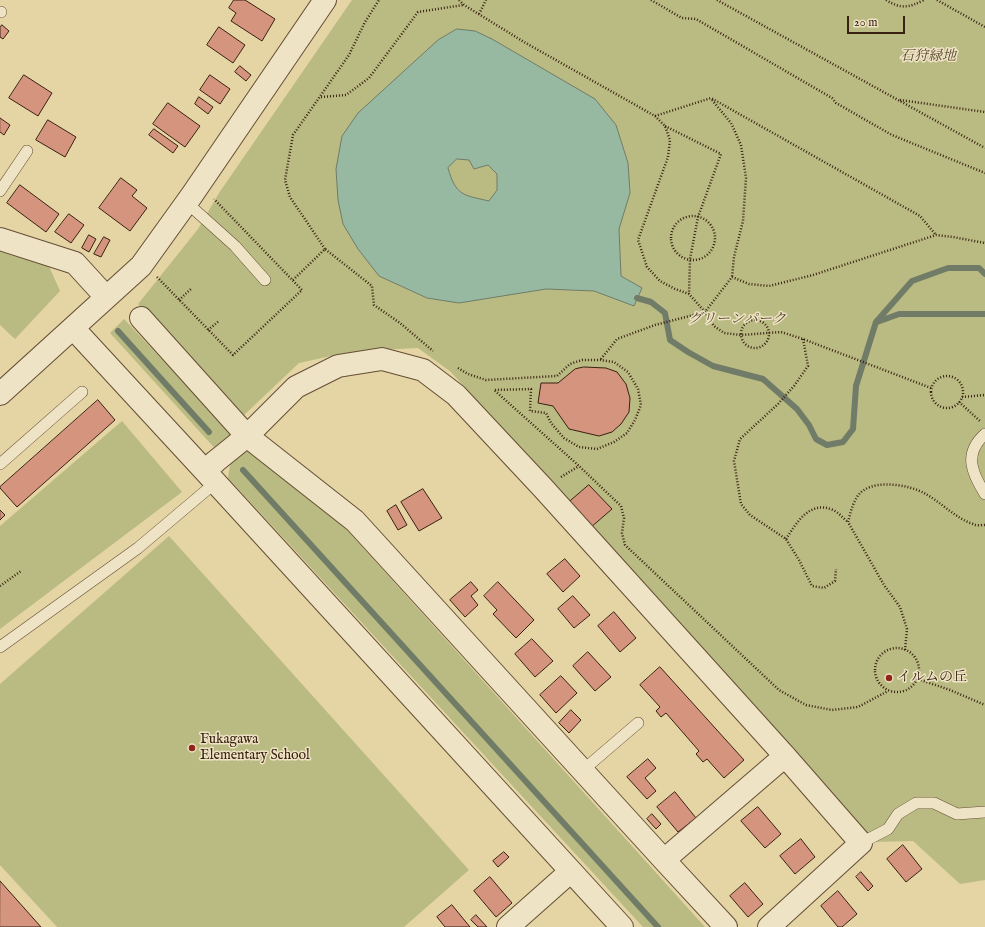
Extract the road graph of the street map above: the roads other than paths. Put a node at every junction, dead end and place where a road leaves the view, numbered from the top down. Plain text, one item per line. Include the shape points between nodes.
1 (325, 0) edge
2 (27, 152) dead end
3 (0, 191) edge
4 (186, 202) junction
5 (0, 239) edge
6 (265, 280) dead end
7 (106, 297) junction
8 (141, 318) dead end
9 (73, 328) junction
10 (82, 392) dead end
11 (0, 394) edge
12 (985, 434) edge
13 (247, 436) junction
14 (0, 464) edge
15 (210, 477) junction
16 (985, 494) edge
17 (0, 647) edge
18 (638, 723) dead end
19 (785, 756) junction
20 (582, 771) junction
21 (985, 812) edge
22 (861, 842) junction
23 (664, 860) junction
24 (570, 872) junction
25 (508, 927) edge
26 (622, 927) edge
27 (726, 927) edge
28 (769, 927) edge

1 - 4 street
2 - 3 lane
4 - 6 lane via 235,246
4 - 7 street via 141,266
5 - 7 street via 75,263
7 - 9 street
8 - 13 street
9 - 11 street
9 - 15 street
10 - 14 lane
12 - 16 lane via 978,440 971,459 975,477
13 - 15 street via 216,461
13 - 19 street via 296,386 338,366 382,359 423,370 456,395
13 - 20 street via 355,521
15 - 17 lane via 138,548
15 - 24 street
18 - 20 lane
19 - 22 street
19 - 23 street
20 - 23 street
21 - 22 lane via 957,814 934,803 916,803 898,814 888,829
22 - 28 street
23 - 27 street
24 - 25 street
24 - 26 street

